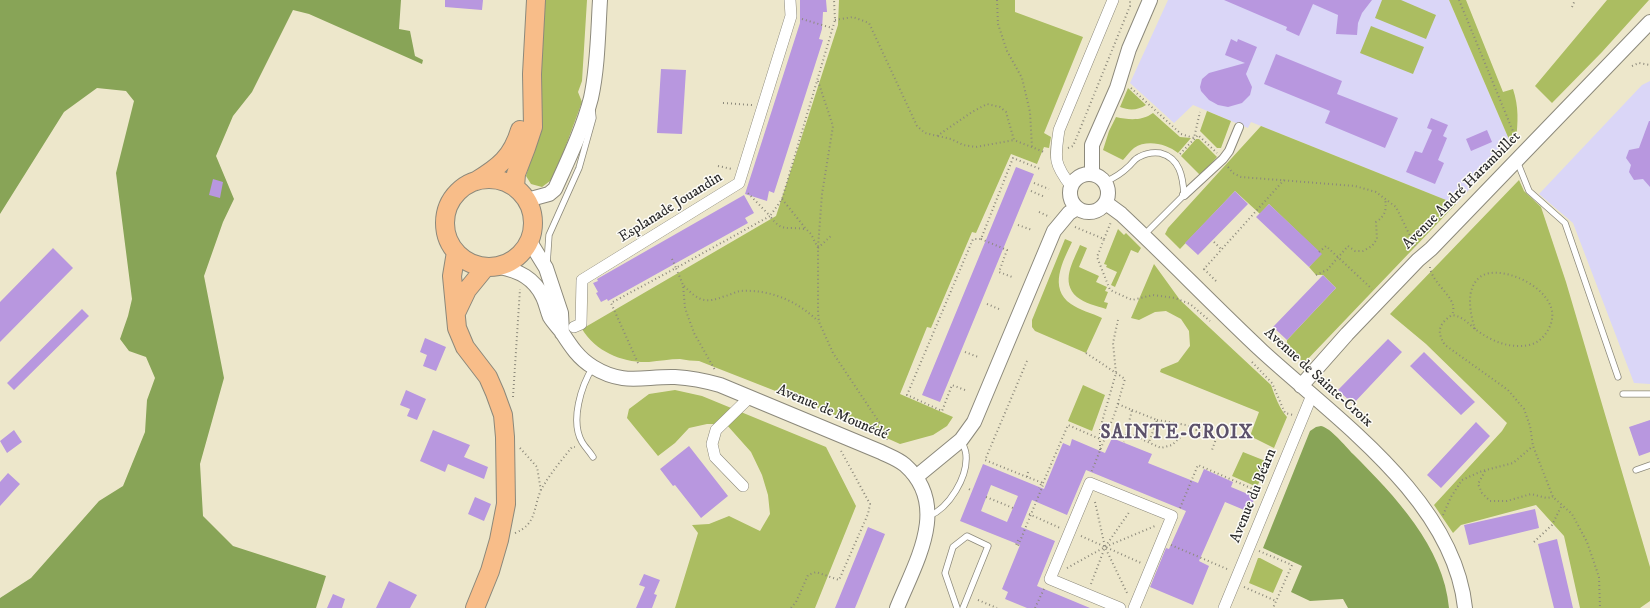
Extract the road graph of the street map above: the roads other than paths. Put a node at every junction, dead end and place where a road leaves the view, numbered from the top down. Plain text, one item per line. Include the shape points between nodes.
1 (536, 0) edge
2 (600, 0) edge
3 (790, 0) edge
4 (1112, 0) edge
5 (1150, 0) edge
6 (1650, 22) edge
7 (532, 74) junction
8 (591, 96) junction
9 (1239, 127) dead end
10 (1517, 161) junction
11 (1092, 174) junction
12 (475, 182) junction
13 (1105, 182) junction
14 (1072, 186) junction
15 (515, 187) junction
16 (1184, 195) junction
17 (527, 200) junction
18 (1106, 203) junction
19 (1077, 208) junction
20 (1144, 235) junction
21 (530, 242) junction
22 (456, 252) junction
23 (492, 267) junction
24 (546, 268) junction
25 (542, 296) junction
26 (456, 313) junction
27 (568, 330) junction
28 (593, 367) junction
29 (1618, 376) dead end
30 (1301, 386) junction
31 (1623, 394) dead end
32 (1650, 394) edge
33 (1312, 395) junction
34 (750, 397) junction
35 (961, 440) junction
36 (593, 457) dead end
37 (1650, 465) edge
38 (1636, 470) dead end
39 (916, 477) junction
40 (743, 486) dead end
41 (929, 516) junction
42 (1132, 603) edge
43 (475, 608) edge
44 (897, 608) edge
45 (957, 608) edge
46 (963, 608) edge
47 (1120, 608) edge
48 (1224, 608) edge
49 (1465, 608) edge

1 - 7 main road
2 - 8 street
3 - 27 street, Esplanade Jouandin via 791,16 739,183 582,280 581,324
4 - 14 street via 1059,130 1056,162 1060,172
5 - 11 street via 1092,146
6 - 10 street, Avenue André Harambillet
7 - 12 main road via 522,127 516,144 506,159
7 - 15 main road via 533,127 516,174
8 - 17 street via 556,189 549,194
8 - 24 lane via 593,118 579,168 549,235
9 - 16 street via 1223,159
10 - 29 lane via 1529,191 1565,223
10 - 30 street, Avenue André Harambillet via 1421,252
11 - 13 street
11 - 14 street via 1080,177
12 - 15 main road via 488,179 502,181
12 - 22 main road via 464,187 449,206 446,232
13 - 16 lane via 1117,177 1139,157 1149,152 1165,155 1178,166 1183,178
13 - 18 street via 1108,192
14 - 19 street via 1071,198
15 - 17 main road
16 - 20 lane
17 - 21 main road via 534,223
18 - 19 street via 1096,211 1083,212
18 - 20 street, Avenue de Sainte-Croix
19 - 35 street via 1069,213 1054,231 974,422
20 - 30 street, Avenue de Sainte-Croix via 1232,323
21 - 23 main road via 521,255 511,262
21 - 24 street
22 - 23 main road via 466,261
22 - 26 main road via 452,276
23 - 25 street, Avenue de Mounédé via 514,270 526,276
23 - 26 main road via 467,290
24 - 25 lane
24 - 27 street
25 - 27 street, Avenue de Mounédé via 551,318
26 - 43 main road via 458,332 464,347 488,377 496,393 503,415 505,437 506,504 499,540
27 - 28 street, Avenue de Mounédé via 576,354
28 - 34 street, Avenue de Mounédé via 626,380 675,377 705,381
28 - 36 lane via 582,388 578,410 581,441
30 - 33 street, Avenue de Sainte-Croix
31 - 32 lane
33 - 48 street, Avenue du Béarn
33 - 49 street, Avenue de Sainte-Croix via 1390,468 1420,502 1449,552 1460,579
34 - 39 street, Avenue de Mounédé via 898,460
34 - 40 street via 716,430 712,444 715,457
35 - 39 street
35 - 41 lane via 966,463 958,485 945,506
37 - 38 lane
39 - 41 street, Avenue de Mounédé via 927,502
41 - 44 street, Avenue de Mounédé via 922,546
42 - 47 street via 1151,567 1172,516 1090,483 1065,530 1050,579
45 - 46 lane via 945,573 953,547 967,536 988,546

